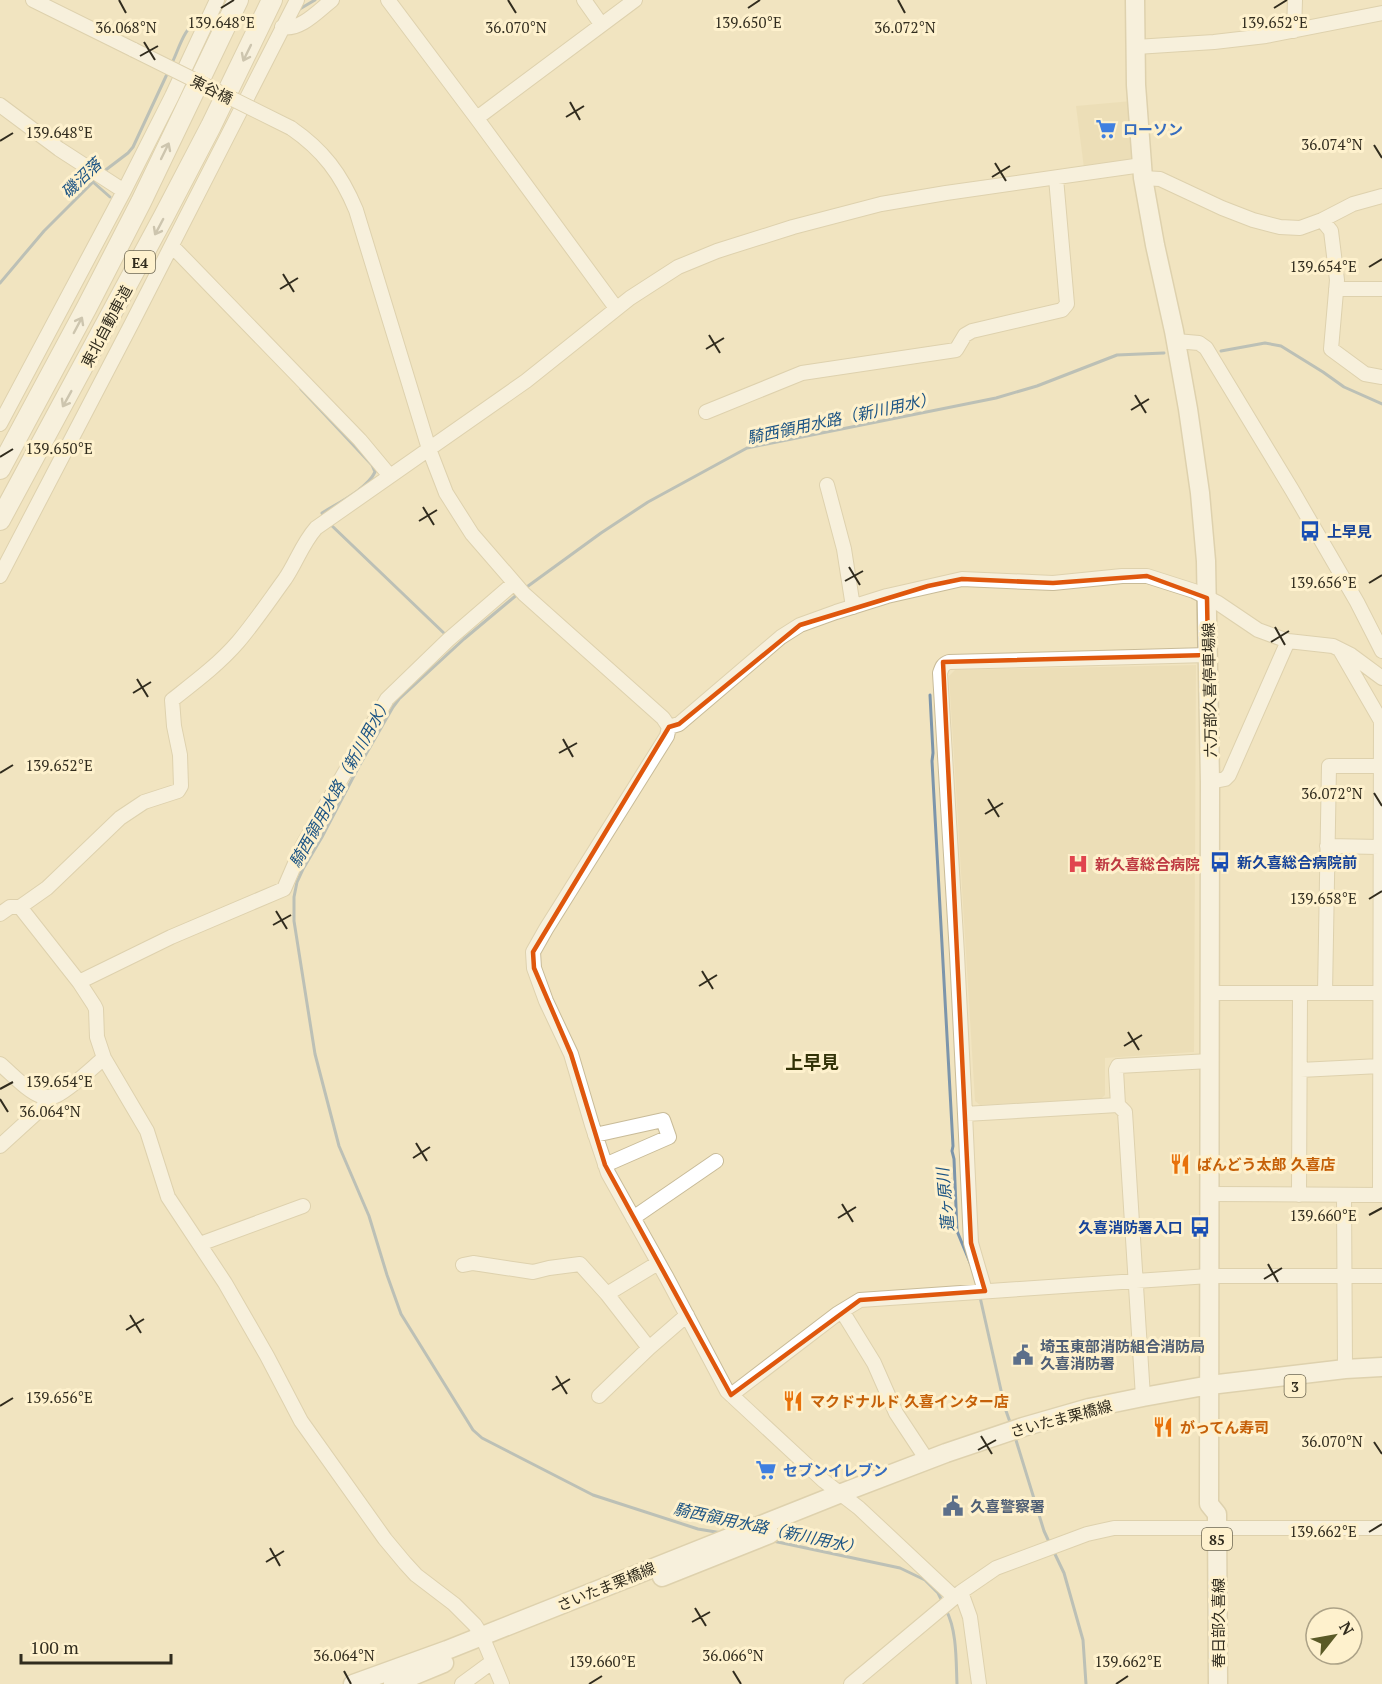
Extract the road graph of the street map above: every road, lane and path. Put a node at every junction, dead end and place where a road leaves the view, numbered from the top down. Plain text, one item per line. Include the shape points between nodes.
1 (33, 0) edge
2 (217, 0) edge
3 (238, 0) edge
4 (272, 0) edge
5 (297, 0) edge
6 (332, 0) edge
7 (388, 0) edge
8 (584, 0) edge
9 (635, 0) edge
10 (1135, 0) edge
11 (1295, 0) edge
12 (1382, 13) edge
13 (601, 24) junction
14 (282, 27) junction
15 (1294, 31) junction
16 (1136, 47) junction
17 (0, 105) edge
18 (477, 118) junction
19 (1143, 172) junction
20 (1056, 178) junction
21 (124, 191) junction
22 (1382, 196) edge
23 (1323, 220) junction
24 (172, 246) junction
25 (1336, 289) junction
26 (1382, 289) edge
27 (616, 308) junction
28 (1176, 341) junction
29 (1382, 377) edge
30 (706, 412) dead end
31 (0, 424) edge
32 (429, 450) junction
33 (0, 469) edge
34 (395, 473) junction
35 (827, 485) dead end
36 (0, 520) edge
37 (0, 576) edge
38 (519, 589) junction
39 (1207, 598) junction
40 (853, 607) junction
41 (1288, 641) junction
42 (1339, 649) junction
43 (1382, 651) edge
44 (1208, 655) junction
45 (1382, 678) edge
46 (669, 727) junction
47 (1380, 766) junction
48 (1210, 782) junction
49 (1328, 846) junction
50 (1380, 847) junction
51 (20, 907) junction
52 (0, 914) edge
53 (78, 982) junction
54 (1210, 993) junction
55 (1300, 993) junction
56 (1325, 993) junction
57 (1381, 993) edge
58 (104, 1058) junction
59 (1210, 1061) junction
60 (0, 1064) edge
61 (1380, 1066) junction
62 (1300, 1070) junction
63 (50, 1097) junction
64 (1118, 1105) junction
65 (965, 1114) junction
66 (595, 1135) junction
67 (0, 1146) edge
68 (716, 1161) dead end
69 (605, 1165) junction
70 (1209, 1194) junction
71 (1299, 1195) junction
72 (1344, 1195) junction
73 (1381, 1195) edge
74 (303, 1206) dead end
75 (633, 1218) junction
76 (200, 1244) junction
77 (658, 1263) junction
78 (463, 1265) dead end
79 (1209, 1276) junction
80 (1345, 1276) junction
81 (1382, 1276) edge
82 (1136, 1280) junction
83 (981, 1291) junction
84 (607, 1294) junction
85 (842, 1311) junction
86 (687, 1315) junction
87 (649, 1348) junction
88 (1382, 1367) edge
89 (1345, 1369) junction
90 (1382, 1378) edge
91 (1209, 1391) junction
92 (731, 1395) junction
93 (599, 1396) dead end
94 (1143, 1397) junction
95 (927, 1460) junction
96 (845, 1498) junction
97 (1217, 1527) junction
98 (1382, 1528) edge
99 (958, 1595) junction
100 (486, 1648) junction
101 (353, 1684) edge
102 (393, 1684) edge
103 (462, 1684) edge
104 (502, 1684) edge
105 (851, 1684) edge
106 (979, 1684) edge
107 (1218, 1684) edge

1 - 32 street, 東谷橋, bridge via 291,128 323,153 356,210
2 - 21 street
33 -> 3 highway, 東北自動車道 / E4 via 119,244
4 -> 36 highway, 東北自動車道 / E4 via 164,216
5 - 14 street
6 - 14 street via 298,25
7 - 18 street
8 - 13 street
9 - 13 street
10 - 16 main road, 六万部久喜停車場線
11 - 15 street
12 - 15 street
13 - 18 street
14 - 24 street
15 - 16 street via 1242,40
16 - 19 main road, 六万部久喜停車場線
17 - 21 street
18 - 27 street
19 - 20 street
19 - 23 street via 1222,208 1280,227 1300,228
19 - 28 main road, 六万部久喜停車場線
20 - 27 street via 880,204 793,227 678,267
20 - 30 street via 1067,304 1062,310 972,331 956,350 802,373
21 - 31 street
22 - 23 street via 1353,204
23 - 25 street via 1331,231
24 - 34 street
24 - 37 street
25 - 26 street
25 - 29 street via 1331,349 1365,374
27 - 32 street via 539,371
28 - 39 main road, 六万部久喜停車場線 via 1200,492
28 - 43 street via 1199,343 1206,348 1298,500
32 - 34 street
32 - 38 street, 東谷橋 via 446,493 472,534
34 - 51 street via 316,528 282,584 237,644 172,700 180,754 178,791 144,802 120,818 47,888
35 - 40 street via 844,549
38 - 46 street, 東谷橋 via 663,717
38 - 53 street via 448,640 387,699 303,845 284,889
39 - 40 street via 1147,576 1053,583 962,579
39 - 41 street via 1258,630
39 - 44 main road, 六万部久喜停車場線
40 - 46 street via 800,625 679,724
41 - 42 street
41 - 48 street via 1229,775
42 - 45 street
42 - 47 street via 1381,721
44 - 48 main road, 六万部久喜停車場線
44 - 65 street via 949,662 941,668
46 - 66 street via 533,952 534,968 546,1001 572,1053
47 - 49 street via 1329,766
47 - 50 street
48 - 54 main road, 六万部久喜停車場線
49 - 50 street
49 - 56 street
50 - 57 street
51 - 52 street via 10,907
51 - 53 street
53 - 58 street via 96,1009 97,1037
54 - 55 street
54 - 59 main road, 六万部久喜停車場線
55 - 56 street
55 - 62 street
56 - 57 street
57 - 61 street
58 - 63 street via 64,1091
58 - 76 street via 147,1131 168,1197
59 - 64 street via 1118,1066
59 - 70 main road, 六万部久喜停車場線
60 - 63 street via 31,1090
61 - 62 street
61 - 73 street
62 - 71 street
63 - 67 street
64 - 65 street
64 - 82 street via 1125,1112
65 - 83 street via 972,1243
66 - 69 street
66 - 69 street via 663,1120 669,1137
68 - 75 street
69 - 75 street
70 - 71 street
70 - 79 main road, 六万部久喜停車場線
71 - 72 street
72 - 73 street
72 - 80 street
74 - 76 street
75 - 77 street
76 - 100 street via 231,1292 301,1421 405,1563 470,1619
77 - 84 street
77 - 86 street
78 - 84 street via 533,1272 580,1264
79 - 80 street
79 - 82 street
79 - 91 main road, 六万部久喜停車場線
80 - 81 street
80 - 89 street
82 - 83 street
82 - 94 street
83 - 85 street via 860,1300
84 - 87 street
85 - 92 street
85 - 95 street via 874,1363 896,1413
86 - 87 street
86 - 92 street
87 - 93 street
88 - 89 main road, さいたま栗橋線 / 3
89 - 91 main road, さいたま栗橋線 / 3
90 - 91 main road, さいたま栗橋線 / 3
91 - 94 main road, さいたま栗橋線 / 3
91 - 96 main road, さいたま栗橋線 / 3 via 1026,1438
91 - 97 main road, 春日部久喜線 / 85 via 1209,1504 1217,1514
92 - 96 street
94 - 95 main road, さいたま栗橋線 / 3 via 1023,1427
95 - 96 main road, さいたま栗橋線 / 3
96 - 99 street
96 - 100 main road, さいたま栗橋線 / 3
97 - 98 street
97 - 99 street via 1114,1528 1096,1532 996,1568
97 - 107 main road, 春日部久喜線 / 85
99 - 105 street
99 - 106 street via 970,1617
100 - 101 main road, さいたま栗橋線 / 3
100 - 102 main road, さいたま栗橋線 / 3
100 - 103 street
100 - 104 street

